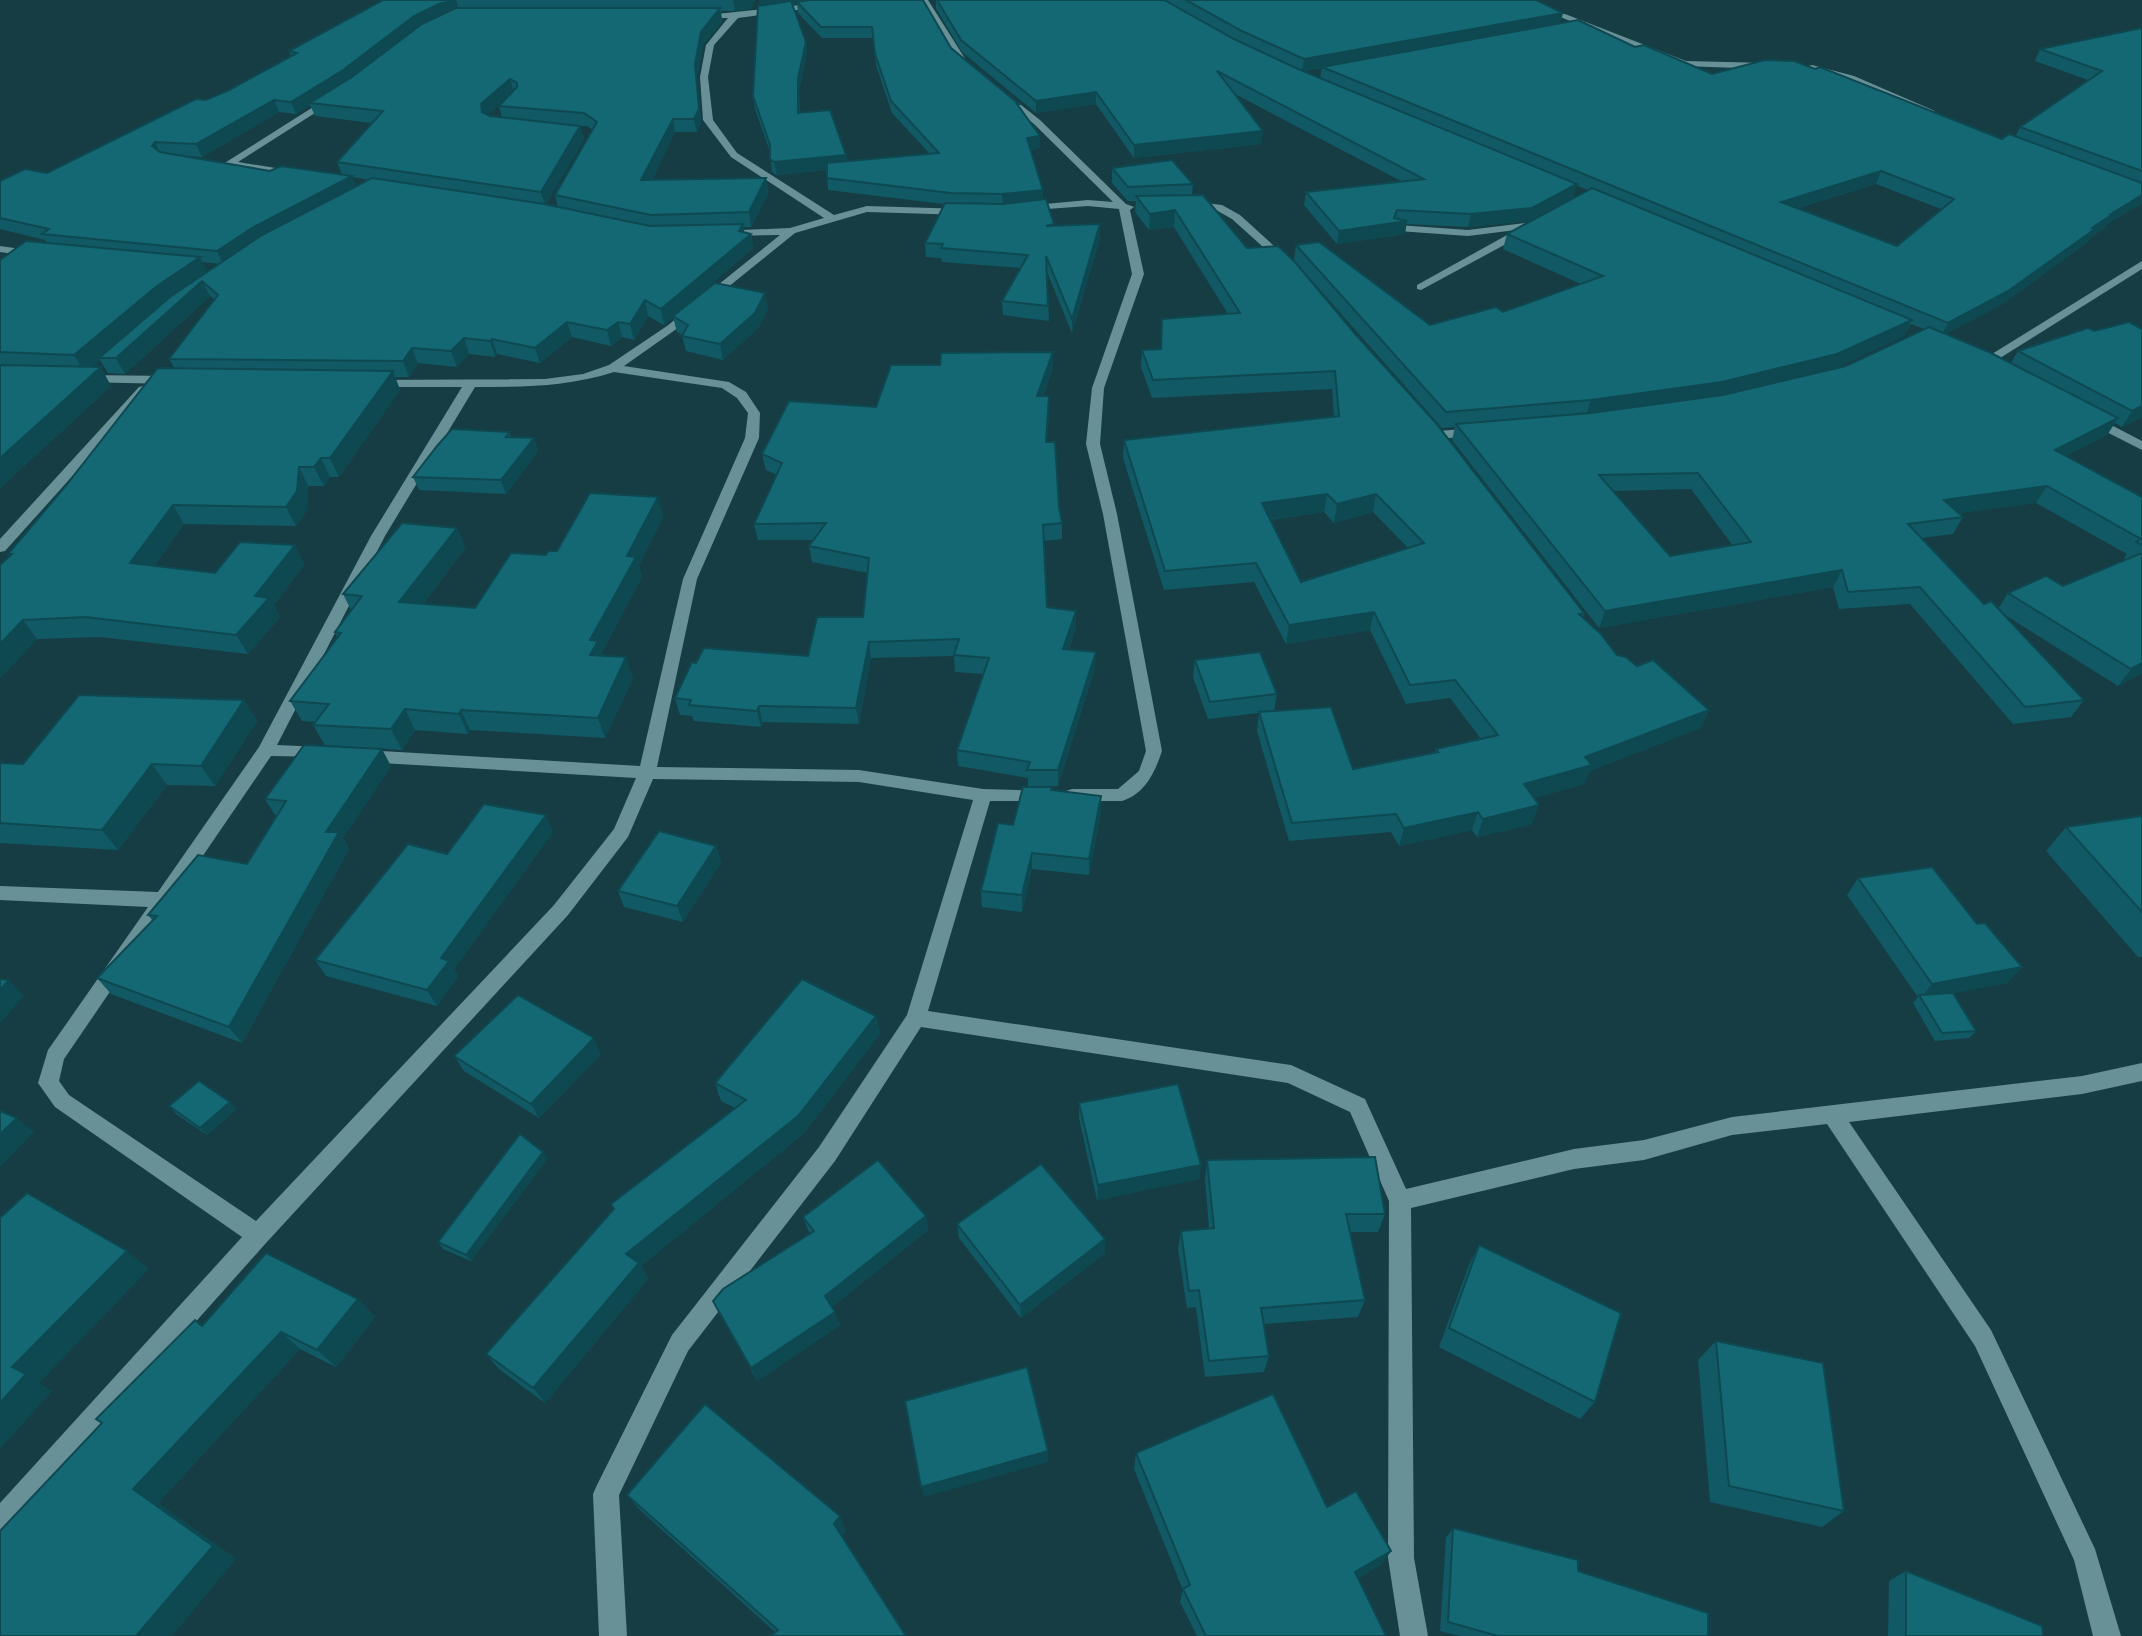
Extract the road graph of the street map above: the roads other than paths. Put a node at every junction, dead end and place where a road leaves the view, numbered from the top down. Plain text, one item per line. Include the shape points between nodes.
1 (867, 0) edge
2 (1522, 0) edge
3 (923, 2) edge
4 (940, 2) edge
5 (696, 16) edge
6 (735, 16) junction
7 (1583, 25) junction
8 (1570, 27) edge
9 (1775, 66) edge
10 (1803, 67) edge
11 (976, 72) edge
12 (995, 89) edge
13 (340, 93) edge
14 (1940, 116) edge
15 (215, 163) edge
16 (228, 164) junction
17 (308, 177) edge
18 (1175, 204) edge
19 (1130, 207) junction
20 (1014, 211) edge
21 (976, 212) edge
22 (831, 218) junction
23 (1398, 228) edge
24 (791, 231) junction
25 (709, 233) edge
26 (0, 249) edge
27 (47, 255) edge
28 (2142, 264) edge
29 (1299, 275) edge
30 (1421, 288) dead end
31 (1973, 357) edge
32 (1986, 362) junction
33 (613, 368) junction
34 (1997, 369) edge
35 (88, 376) edge
36 (152, 380) junction
37 (180, 381) edge
38 (360, 383) edge
39 (470, 384) junction
40 (2082, 414) edge
41 (1492, 431) edge
42 (1437, 436) edge
43 (2142, 446) edge
44 (0, 548) edge
45 (266, 750) junction
46 (647, 773) junction
47 (983, 795) junction
48 (0, 893) edge
49 (164, 900) junction
50 (916, 1018) junction
51 (2142, 1072) edge
52 (1833, 1115) junction
53 (1400, 1201) junction
54 (258, 1235) junction
55 (0, 1522) edge
56 (613, 1636) edge
57 (1413, 1636) edge
58 (2108, 1636) edge

1 - 6 street
2 - 7 street
3 - 4 street
3 - 11 street via 957,56
5 - 6 street
6 - 22 street via 710,45 704,77 708,120 734,155
7 - 8 street
7 - 9 street via 1686,64
10 - 14 street via 1851,78
12 - 19 street
13 - 16 street
15 - 16 street
16 - 17 street
18 - 29 street via 1218,207 1236,217
19 - 20 street via 1088,203
19 - 47 street via 1138,274 1098,388 1093,444 1154,751 1146,774 1122,795
21 - 22 street via 867,209
22 - 24 street
23 - 30 street via 1468,233 1532,226
24 - 25 street
24 - 33 street via 671,328
26 - 27 street
28 - 32 street
31 - 32 street
32 - 34 street
33 - 39 street via 545,383
33 - 46 street via 725,385 742,395 754,413 752,438 691,579
35 - 36 street
36 - 37 street
36 - 44 street
38 - 39 street
39 - 45 street via 378,536
40 - 43 street
41 - 42 street
45 - 46 street
45 - 49 street
46 - 47 street via 859,776
46 - 54 street via 622,832 561,911
47 - 50 street
48 - 49 street
49 - 54 street via 55,1056 48,1083 62,1101
50 - 53 street via 1291,1074 1358,1106
50 - 56 street via 827,1154 680,1343 606,1494
51 - 52 street via 2082,1084
52 - 53 street via 1732,1126 1644,1150 1574,1159
52 - 58 street via 1983,1338 2086,1558
53 - 57 street via 1401,1558
54 - 55 street

